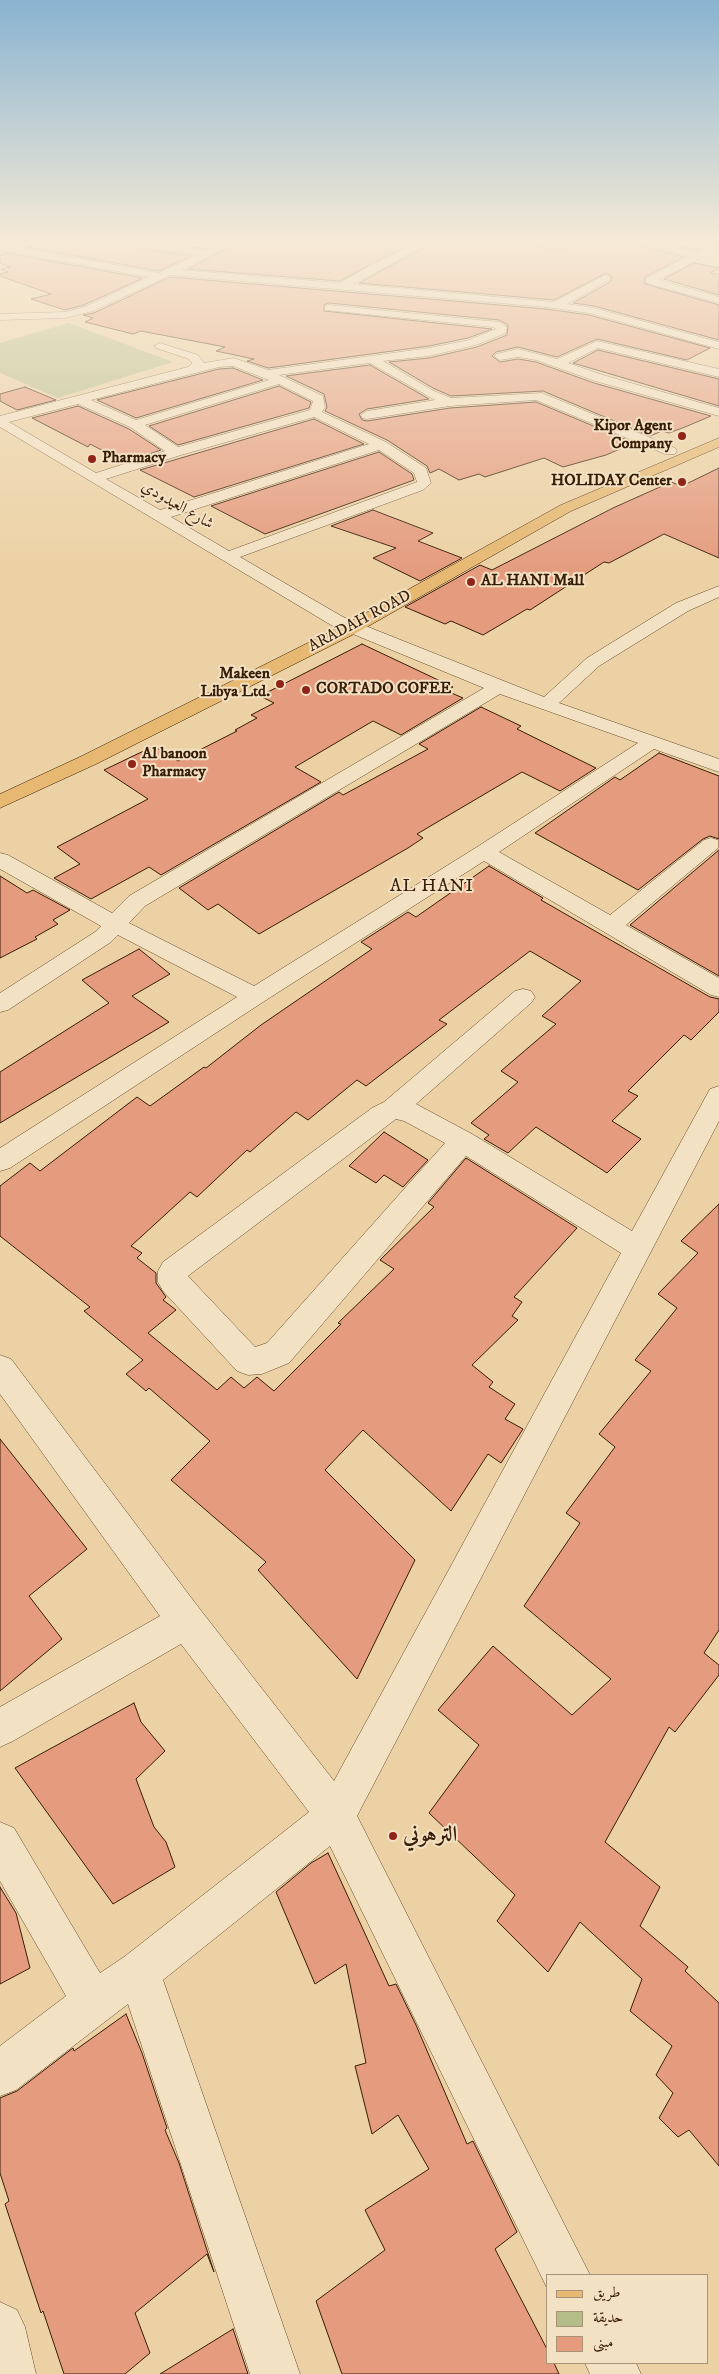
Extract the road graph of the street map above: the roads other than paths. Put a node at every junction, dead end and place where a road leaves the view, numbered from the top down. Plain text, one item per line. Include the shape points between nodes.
1 (183, 353) edge
2 (416, 353) edge
3 (579, 353) edge
4 (631, 353) edge
5 (654, 353) edge
6 (500, 356) dead end
7 (644, 356) junction
8 (373, 360) junction
9 (559, 363) junction
10 (192, 370) junction
11 (719, 373) edge
12 (267, 374) junction
13 (281, 380) junction
14 (80, 400) junction
15 (450, 402) junction
16 (719, 412) edge
17 (315, 413) junction
18 (366, 415) dead end
19 (0, 421) edge
20 (135, 424) junction
21 (719, 428) edge
22 (719, 442) edge
23 (381, 445) junction
24 (670, 451) junction
25 (176, 452) junction
26 (95, 478) junction
27 (158, 516) junction
28 (229, 556) junction
29 (719, 591) edge
30 (344, 625) junction
31 (498, 687) junction
32 (546, 705) junction
33 (651, 743) junction
34 (80, 745) dead end
35 (719, 766) edge
36 (0, 802) edge
37 (711, 844) dead end
38 (484, 852) junction
39 (0, 860) edge
40 (116, 925) junction
41 (611, 926) junction
42 (719, 989) edge
43 (255, 996) junction
44 (523, 997) dead end
45 (0, 1004) edge
46 (719, 1096) edge
47 (393, 1109) junction
48 (463, 1140) junction
49 (0, 1161) edge
50 (639, 1250) junction
51 (0, 1369) edge
52 (186, 1621) junction
53 (0, 1728) edge
54 (336, 1816) junction
55 (0, 1842) edge
56 (139, 1972) junction
57 (93, 2002) junction
58 (0, 2074) edge
59 (565, 2274) edge
60 (0, 2327) edge
61 (11, 2374) edge
62 (275, 2374) edge

1 - 10 street via 194,356 198,364
2 - 8 street
3 - 9 street
4 - 7 street
5 - 7 street
6 - 9 street via 528,354
7 - 11 street
8 - 12 street
8 - 15 street via 428,393
9 - 16 street via 599,378
10 - 12 street via 228,362
10 - 14 street
12 - 13 street
13 - 17 street via 319,398
13 - 20 street
14 - 19 street
14 - 20 street
15 - 18 street
15 - 24 street via 538,396
17 - 23 street
17 - 25 street
19 - 26 street, شارع العيدودي
20 - 25 street
21 - 24 main road, ARADAH ROAD
22 - 30 main road, ARADAH ROAD via 566,508
23 - 27 street
23 - 28 street via 421,471 424,483
24 - 30 main road, ARADAH ROAD via 548,505 481,539
25 - 26 street
26 - 27 street, شارع العيدودي
27 - 28 street, شارع العيدودي
28 - 30 street, شارع العيدودي
29 - 32 street via 682,607 594,662
30 - 31 street, شارع العيدودي
30 - 34 main road, ARADAH ROAD
30 - 36 main road, ARADAH ROAD via 89,760
31 - 32 street, شارع العيدودي
31 - 40 street via 148,894 128,908
32 - 33 street, شارع العيدودي
33 - 35 street, شارع العيدودي
33 - 38 street
37 - 41 street
38 - 41 street
38 - 43 street
39 - 40 street
40 - 43 street
40 - 45 street via 81,952
41 - 42 street
43 - 49 street
44 - 47 street
46 - 50 street
47 - 48 street via 410,1112
47 - 48 street via 173,1271 173,1282 248,1360 262,1360 278,1353
48 - 50 street
50 - 54 street
51 - 52 street
52 - 53 street
52 - 54 street
54 - 56 street
54 - 59 street
55 - 57 street
56 - 57 street
56 - 62 street
57 - 58 street
60 - 61 street

